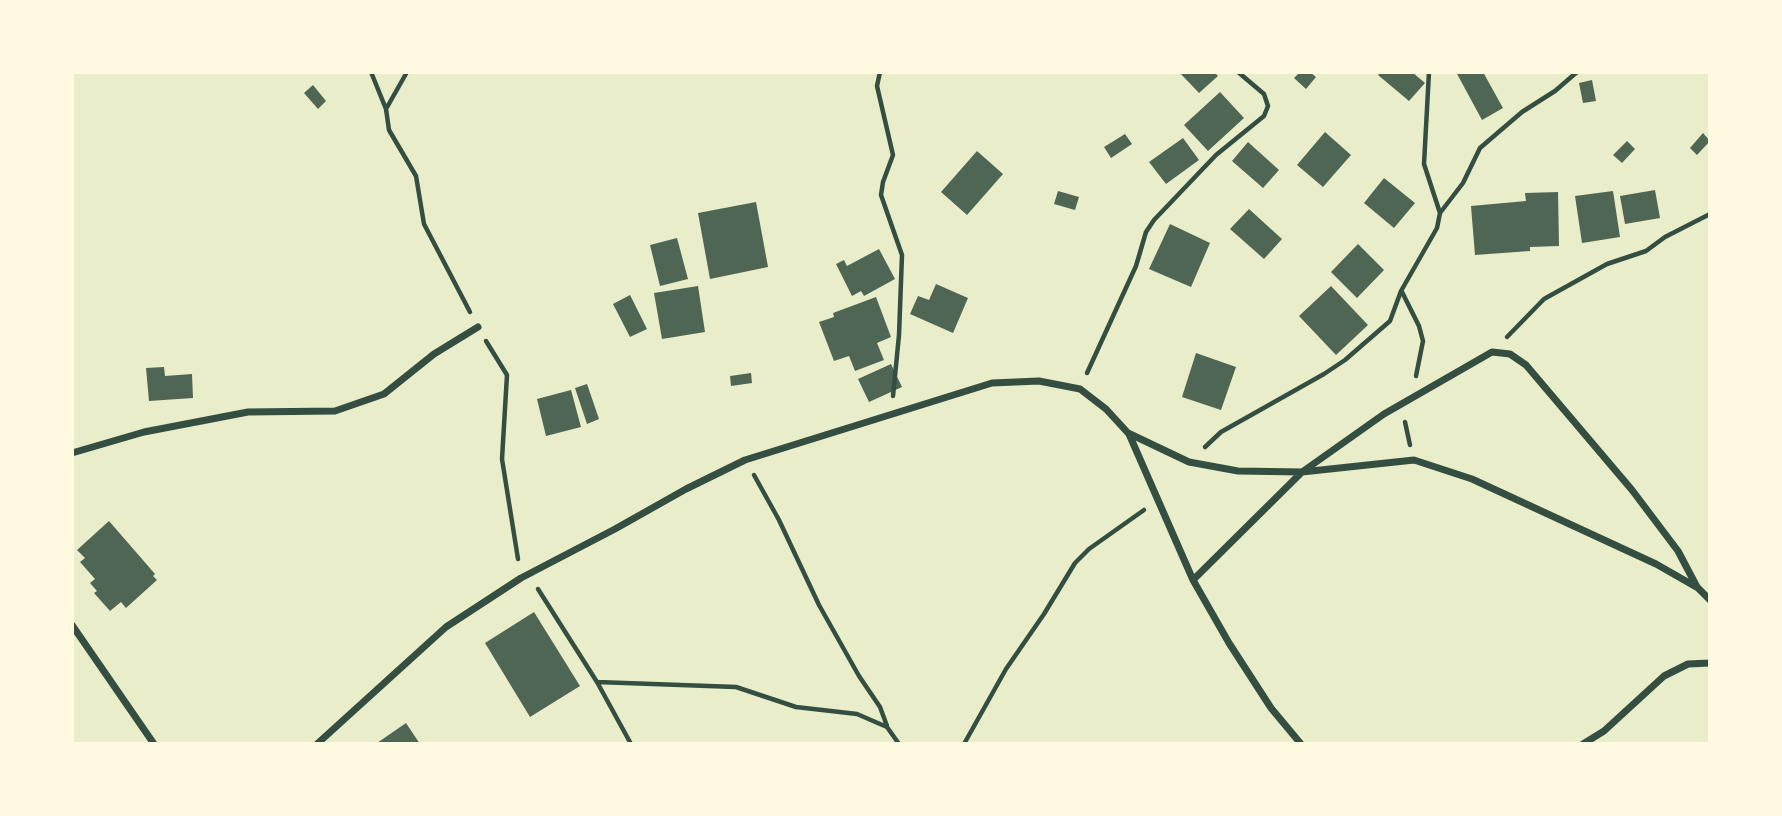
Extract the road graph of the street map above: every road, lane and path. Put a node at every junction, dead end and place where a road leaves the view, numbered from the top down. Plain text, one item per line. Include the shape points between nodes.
1 (407, 72) edge
2 (880, 72) edge
3 (1238, 72) edge
4 (1429, 72) edge
5 (1577, 72) edge
6 (386, 109) dead end
7 (1440, 213) junction
8 (1710, 214) edge
9 (1401, 291) junction
10 (478, 327) dead end
11 (1492, 352) junction
12 (1080, 389) junction
13 (1411, 399) junction
14 (1401, 405) junction
15 (891, 414) junction
16 (1128, 433) junction
17 (72, 453) edge
18 (745, 460) junction
19 (1414, 460) junction
20 (1189, 462) junction
21 (1302, 472) junction
22 (1159, 500) junction
23 (529, 573) junction
24 (1193, 580) junction
25 (1698, 588) junction
26 (1710, 600) edge
27 (72, 625) edge
28 (1710, 663) edge
29 (597, 682) junction
30 (887, 727) junction
31 (154, 744) edge
32 (317, 744) edge
33 (631, 744) edge
34 (899, 744) edge
35 (964, 744) edge
36 (1301, 744) edge
37 (1583, 744) edge

1 - 6 path
2 - 15 path via 877,86 893,155 881,195 902,256
3 - 12 path via 1264,93 1268,106 1264,116 1216,155 1154,220
4 - 7 path via 1423,164
5 - 7 path via 1480,148 1463,183
7 - 9 path via 1437,228
8 - 11 path via 1647,251 1607,264 1544,299
9 - 13 path via 1423,341
9 - 20 path via 1390,321 1345,360 1221,432
10 - 17 street via 434,354 384,394 335,411 248,412 144,432
11 - 13 street
11 - 25 street via 1510,354 1526,366 1632,490 1678,551
12 - 15 street via 1039,381 992,383
12 - 16 street
13 - 14 street
14 - 19 path
14 - 21 street
15 - 18 street
16 - 20 street
16 - 22 street
18 - 23 street
18 - 30 path
19 - 21 street
19 - 25 street via 1472,479
20 - 21 street via 1238,471
21 - 24 street
22 - 24 street
22 - 35 path via 1075,563
23 - 29 path
23 - 32 street via 446,627
24 - 36 street via 1264,697
25 - 26 street
27 - 31 street
28 - 37 street via 1688,664 1664,676 1604,731
29 - 30 path via 736,687 796,707 856,714
29 - 33 path
30 - 34 path

